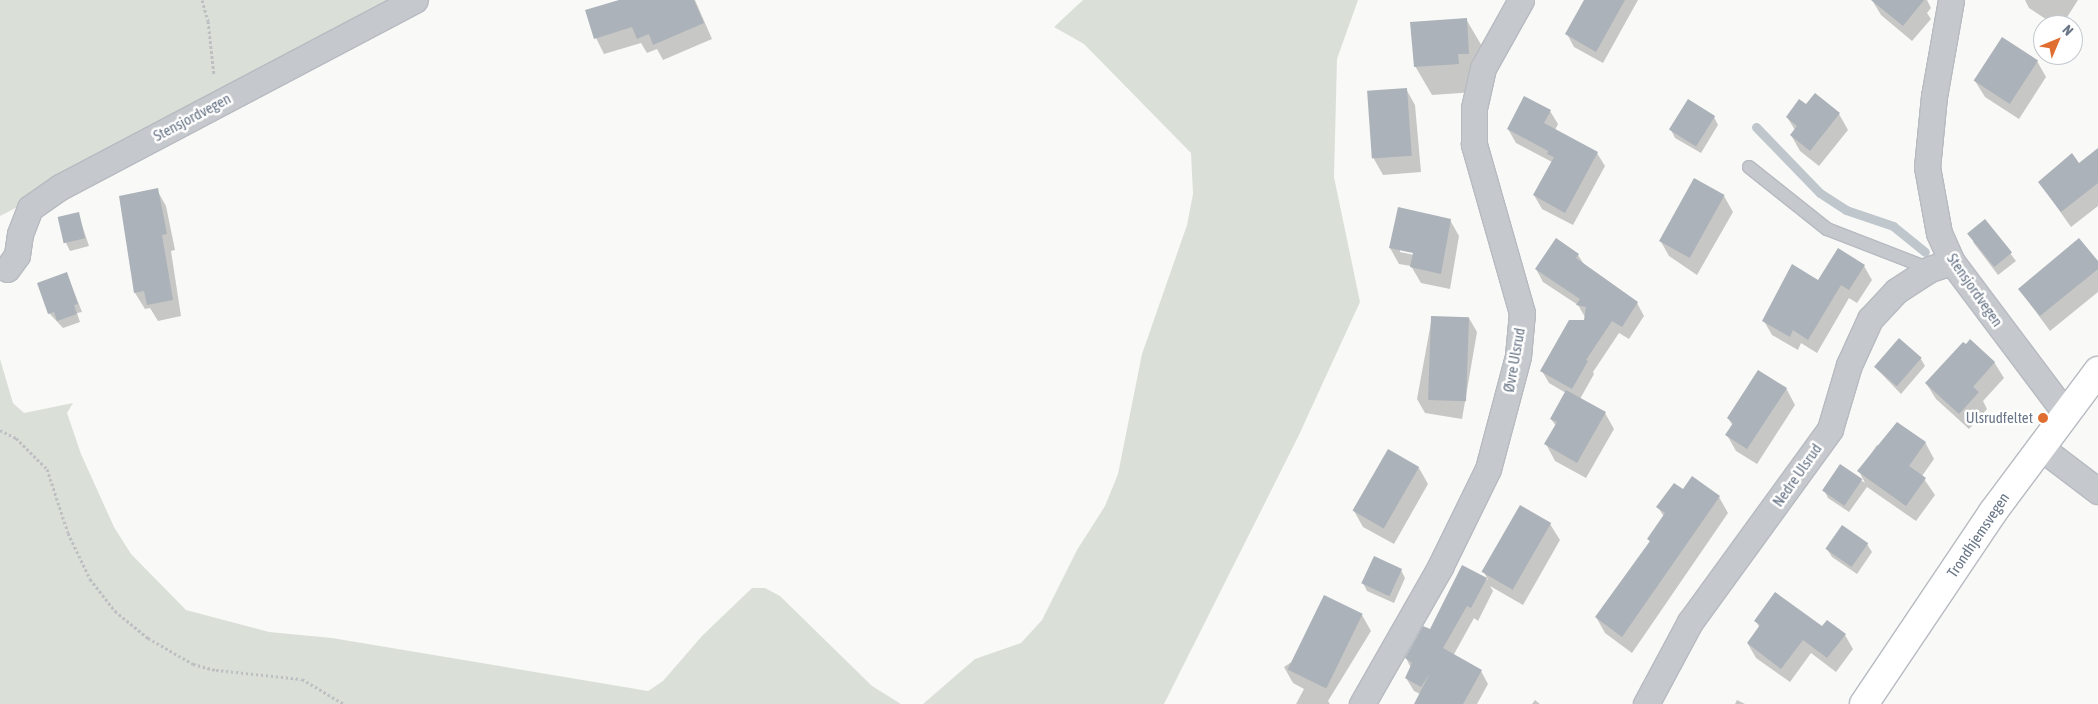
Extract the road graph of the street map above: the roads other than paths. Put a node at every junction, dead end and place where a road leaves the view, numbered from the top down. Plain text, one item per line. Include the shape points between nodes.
1 (415, 0) edge
2 (1521, 0) edge
3 (1951, 0) edge
4 (1749, 167) dead end
5 (1941, 266) junction
6 (7, 269) dead end
7 (2098, 371) edge
8 (2066, 414) junction
9 (2040, 447) junction
10 (2098, 491) edge
11 (1362, 704) edge
12 (1646, 704) edge
13 (1864, 704) edge

1 - 6 street, Stensjordvegen via 60,186 30,208 20,234 17,255
2 - 11 street, Øvre Ulsrud via 1483,68 1474,108 1474,144 1522,313 1518,356 1488,469 1440,567
3 - 5 street, Stensjordvegen via 1934,96 1927,167 1939,233
4 - 5 lane via 1826,229
5 - 8 street, Stensjordvegen
5 - 12 street, Nedre Ulsrud via 1896,291 1870,319 1849,365 1830,429 1690,622
7 - 8 main road, Trondhjemsvegen
8 - 9 main road, Trondhjemsvegen
9 - 10 street
9 - 13 main road, Trondhjemsvegen

